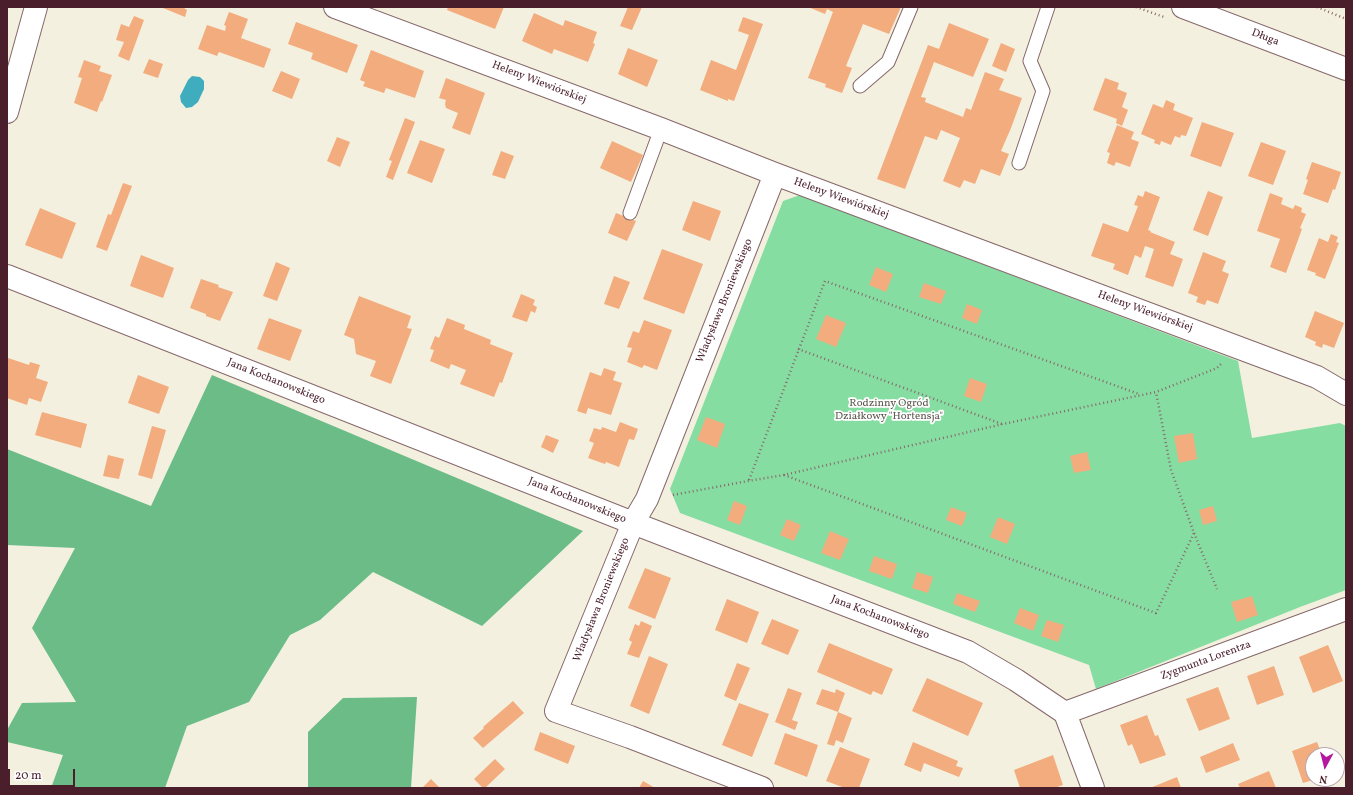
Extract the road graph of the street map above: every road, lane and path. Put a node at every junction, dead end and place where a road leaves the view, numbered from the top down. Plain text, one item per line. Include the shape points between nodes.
1 (36, 7) edge
2 (335, 7) edge
3 (911, 7) edge
4 (1048, 7) edge
5 (1183, 7) edge
6 (1317, 7) edge
7 (1207, 11) edge
8 (1346, 18) edge
9 (1346, 69) edge
10 (860, 86) dead end
11 (7, 112) edge
12 (661, 129) junction
13 (1019, 163) dead end
14 (775, 174) junction
15 (630, 213) dead end
16 (7, 276) edge
17 (1232, 345) junction
18 (798, 349) junction
19 (1156, 392) junction
20 (1140, 394) junction
21 (1346, 394) edge
22 (1003, 424) junction
23 (784, 475) junction
24 (748, 481) junction
25 (647, 499) junction
26 (633, 523) junction
27 (1194, 533) junction
28 (1217, 590) dead end
29 (1346, 609) edge
30 (1065, 713) junction
31 (762, 788) edge
32 (1093, 788) edge

1 - 11 street
2 - 12 street, Heleny Wiewiórskiej
3 - 10 lane via 888,62
4 - 13 lane via 1030,61 1043,91
5 - 7 street, Długa
6 - 8 path
7 - 9 street, Długa
12 - 14 street, Heleny Wiewiórskiej
12 - 15 lane
14 - 17 street, Heleny Wiewiórskiej
14 - 25 street, Władysława Broniewskiego
16 - 26 street, Jana Kochanowskiego
17 - 19 path via 1228,357 1217,368
17 - 21 street, Heleny Wiewiórskiej via 1317,377
18 - 20 path via 825,281
18 - 22 path
18 - 24 path
19 - 20 path
19 - 27 path via 1171,470
20 - 22 path
22 - 23 path
23 - 24 path
23 - 27 path via 1156,613
24 - 25 path
25 - 26 street, Władysława Broniewskiego
26 - 30 street, Jana Kochanowskiego via 968,652
26 - 31 street, Władysława Broniewskiego via 556,711
27 - 28 path
29 - 30 street, Zygmunta Lorentza
30 - 32 street

